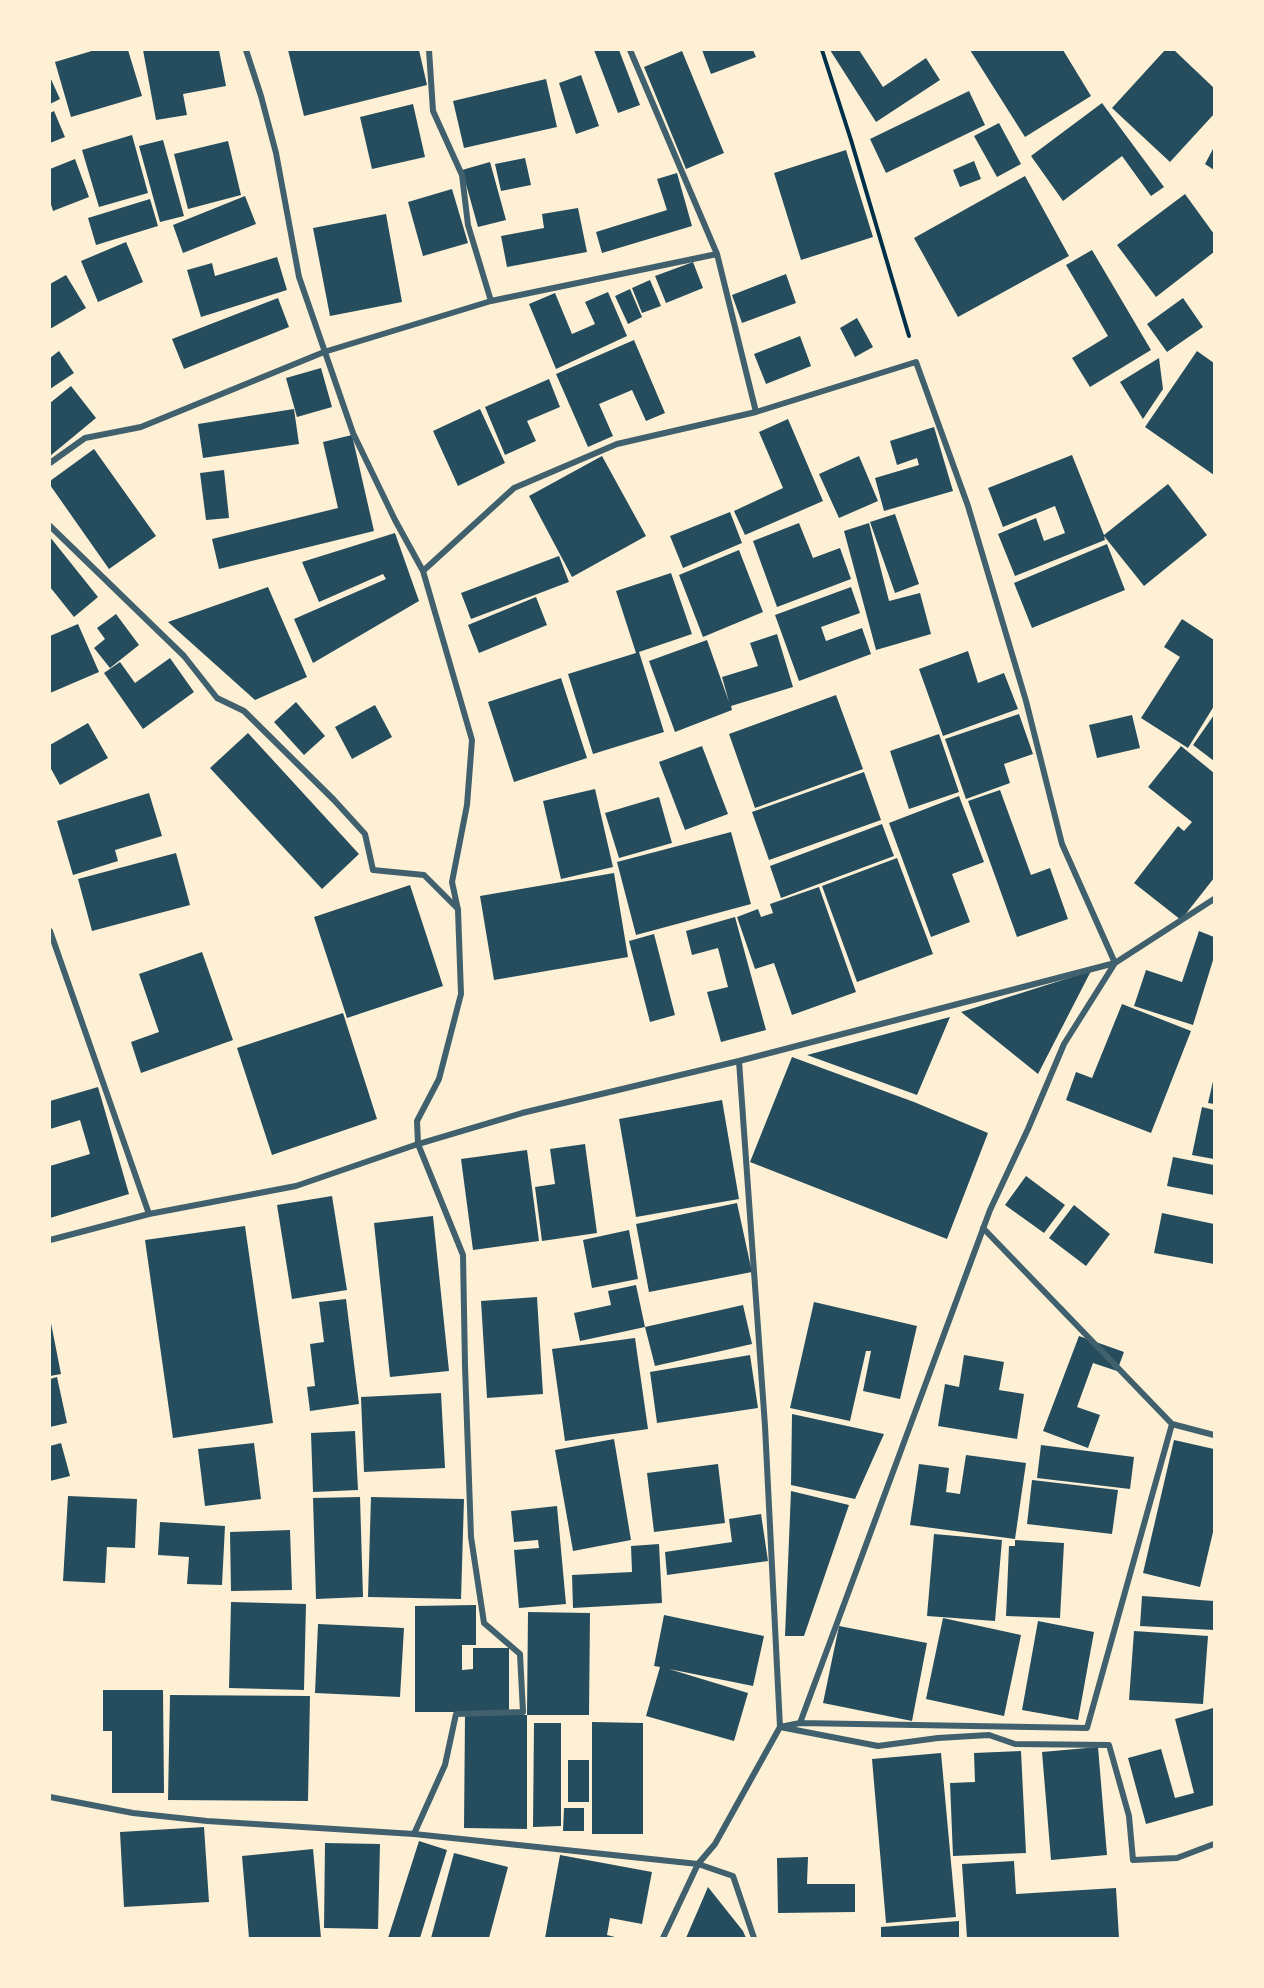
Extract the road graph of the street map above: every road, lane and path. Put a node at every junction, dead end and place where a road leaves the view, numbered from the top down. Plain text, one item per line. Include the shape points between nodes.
1 (246, 50) edge
2 (429, 50) edge
3 (630, 50) edge
4 (822, 50) edge
5 (717, 254) junction
6 (491, 301) junction
7 (324, 352) junction
8 (916, 362) junction
9 (756, 412) junction
10 (50, 464) edge
11 (50, 526) edge
12 (423, 571) junction
13 (1215, 899) edge
14 (458, 910) junction
15 (50, 931) edge
16 (1115, 963) junction
17 (739, 1061) junction
18 (418, 1144) junction
19 (149, 1214) junction
20 (983, 1228) junction
21 (50, 1240) edge
22 (1172, 1424) junction
23 (1215, 1435) edge
24 (800, 1723) junction
25 (780, 1727) junction
26 (50, 1797) edge
27 (414, 1834) junction
28 (1215, 1844) edge
29 (698, 1864) junction
30 (663, 1938) edge
31 (754, 1938) edge

1 - 7 street via 276,153 299,277
2 - 6 street via 433,111 462,175 468,225
3 - 5 street
4 - 8 path
5 - 6 street
5 - 9 street
6 - 7 street
7 - 10 street via 141,427 85,438
7 - 12 street via 353,433
8 - 9 street
8 - 16 street via 975,529 1026,701 1062,844
9 - 12 street via 617,444 514,488
11 - 14 street via 184,656 217,698 244,711 334,800 365,834 373,870 424,876
12 - 14 street via 472,740 467,805 452,882
13 - 16 street
14 - 18 street via 460,994 439,1079 417,1121
15 - 19 street
16 - 17 street
16 - 20 street via 1064,1044
17 - 18 street via 522,1113
17 - 25 street via 765,1426
18 - 19 street via 296,1186
18 - 27 street via 463,1255 471,1537 484,1623 520,1654 523,1712 456,1714 445,1765
19 - 21 street
20 - 22 street
20 - 24 street
22 - 23 street
22 - 24 street via 1087,1728
24 - 25 street
25 - 28 street via 879,1746 989,1735 1015,1744 1109,1745 1129,1816 1133,1860 1177,1858
25 - 29 street via 715,1844
26 - 27 street via 196,1820
27 - 29 street
29 - 30 street
29 - 31 street via 733,1876

